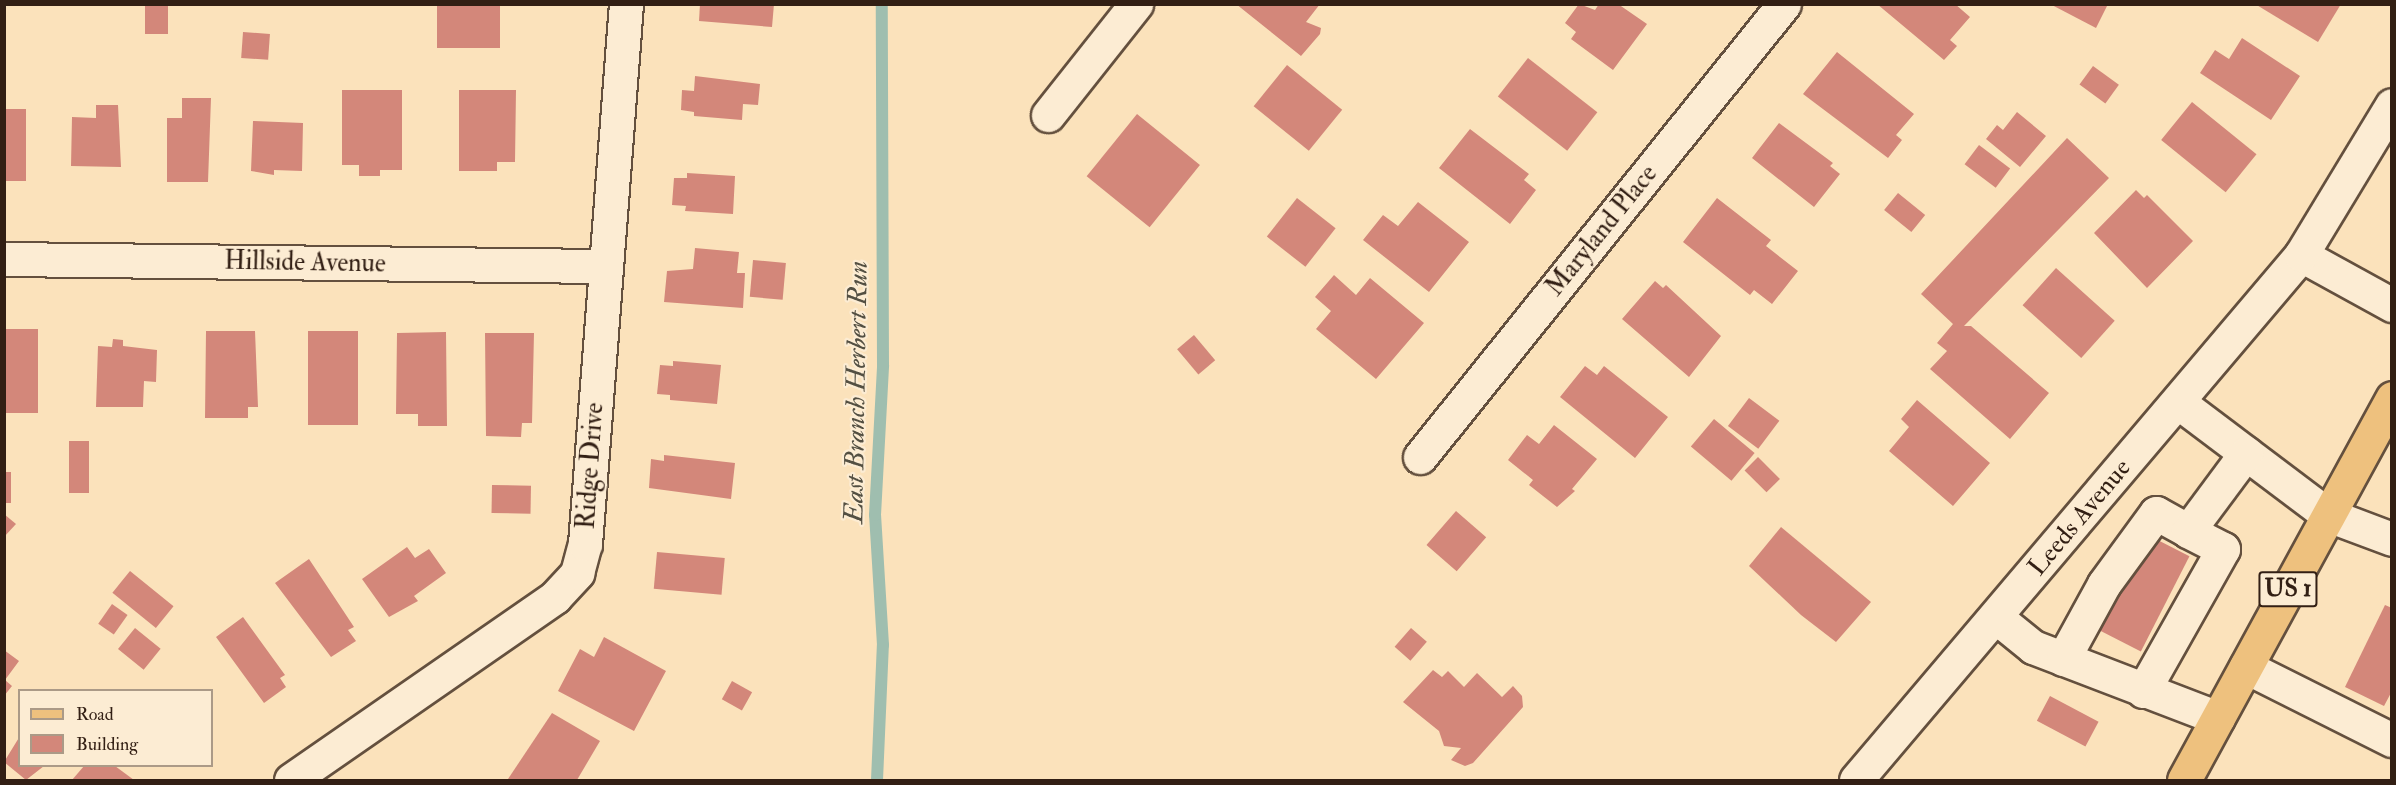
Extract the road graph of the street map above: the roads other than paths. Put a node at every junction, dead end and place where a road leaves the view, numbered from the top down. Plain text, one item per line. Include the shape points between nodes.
1 (626, 4) edge
2 (1136, 4) edge
3 (1784, 4) edge
4 (2391, 105) edge
5 (1048, 115) dead end
6 (2301, 255) junction
7 (4, 259) edge
8 (606, 266) junction
9 (2391, 305) edge
10 (2391, 398) edge
11 (2178, 402) junction
12 (2246, 453) junction
13 (1420, 457) dead end
14 (2328, 515) junction
15 (2188, 531) junction
16 (2391, 539) edge
17 (1996, 617) junction
18 (2063, 659) junction
19 (2246, 667) junction
20 (2144, 691) junction
21 (2218, 718) junction
22 (2391, 740) edge
23 (291, 780) edge
24 (1856, 780) edge
25 (2184, 780) edge

1 - 8 street, Ridge Drive
2 - 5 street
3 - 13 street, Maryland Place
4 - 6 street, Leeds Avenue
6 - 9 street
6 - 11 street, Leeds Avenue
7 - 8 street, Hillside Avenue
8 - 23 street, Ridge Drive via 585,544 577,573 555,597
10 - 14 main road, US 1
11 - 12 street
11 - 17 street, Leeds Avenue
12 - 14 street
12 - 15 street
14 - 16 street
14 - 19 main road, US 1
15 - 18 street via 2156,513 2104,584
15 - 20 street via 2223,549
17 - 18 street via 2033,647
17 - 24 street, Leeds Avenue
18 - 20 street
19 - 21 main road, US 1
19 - 22 street
20 - 21 street
21 - 25 main road, US 1

